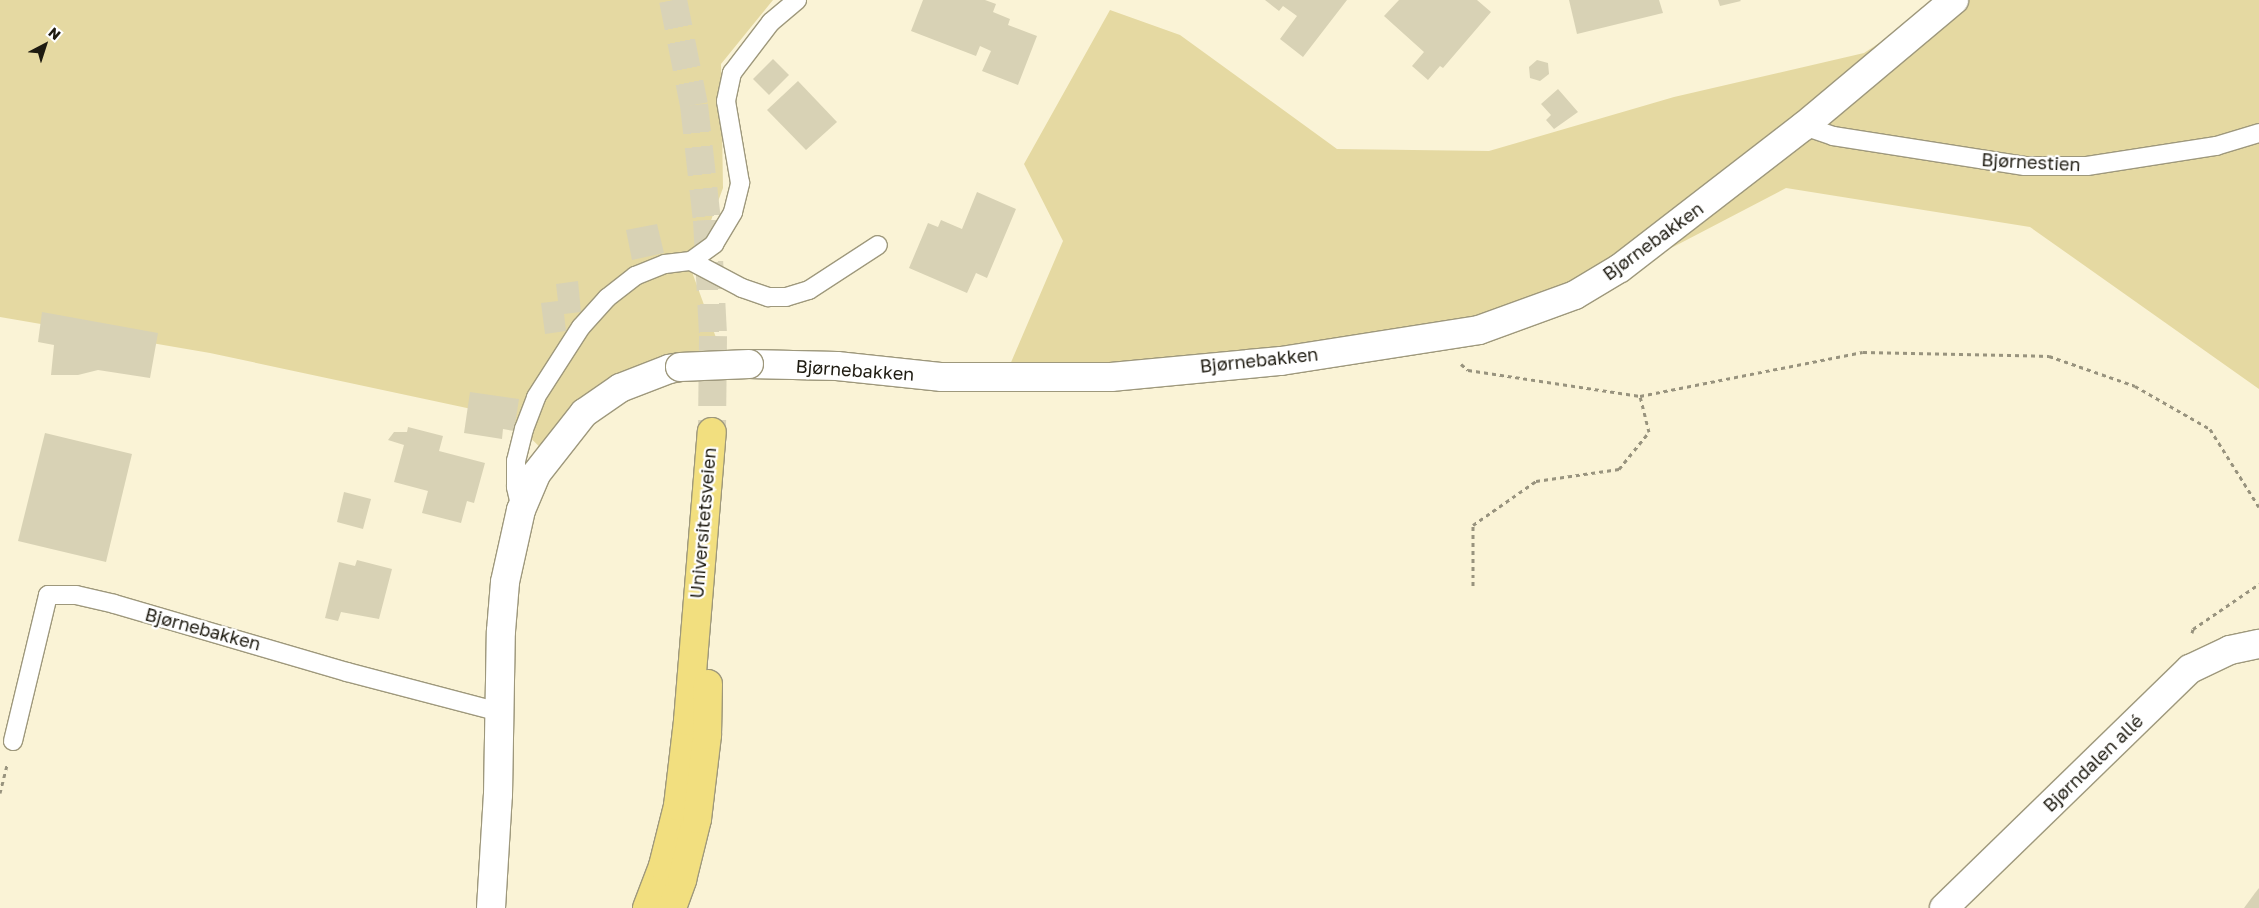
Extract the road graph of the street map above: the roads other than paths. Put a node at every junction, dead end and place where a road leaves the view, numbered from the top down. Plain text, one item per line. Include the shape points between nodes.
1 (797, 0) edge
2 (1954, 0) edge
3 (1804, 126) junction
4 (2259, 132) edge
5 (878, 245) dead end
6 (691, 262) junction
7 (521, 510) junction
8 (2259, 644) edge
9 (500, 712) junction
10 (13, 741) dead end
11 (491, 908) edge
12 (647, 908) edge
13 (672, 908) edge
14 (1944, 908) edge

1 - 6 lane via 771,22 732,73 726,101 740,183 733,212 714,244
2 - 3 street, Bjørnebakken
3 - 4 lane, Bjørnestien via 1833,136 2025,166 2087,166 2216,146
3 - 7 street, Bjørnebakken, bridge via 1620,268 1575,295 1479,330 1435,340 1281,361 1111,377 942,377 837,366 749,364 669,368 620,388 584,413 536,474
5 - 6 lane via 809,290 786,297 768,296 742,288
6 - 7 lane, Bjørnebakken via 665,264 636,276 607,298 582,327 536,397 524,429 516,461 516,487
7 - 9 street, Bjørnebakken via 505,582
8 - 14 street, Bjørndalen allé via 2230,650 2190,669
9 - 10 lane, Bjørnebakken via 347,672 114,604 76,595 48,595
9 - 11 street, Bjørnebakken
12 - 13 main road, Universitetsveien via 663,866 678,806 712,432 707,735 697,819

